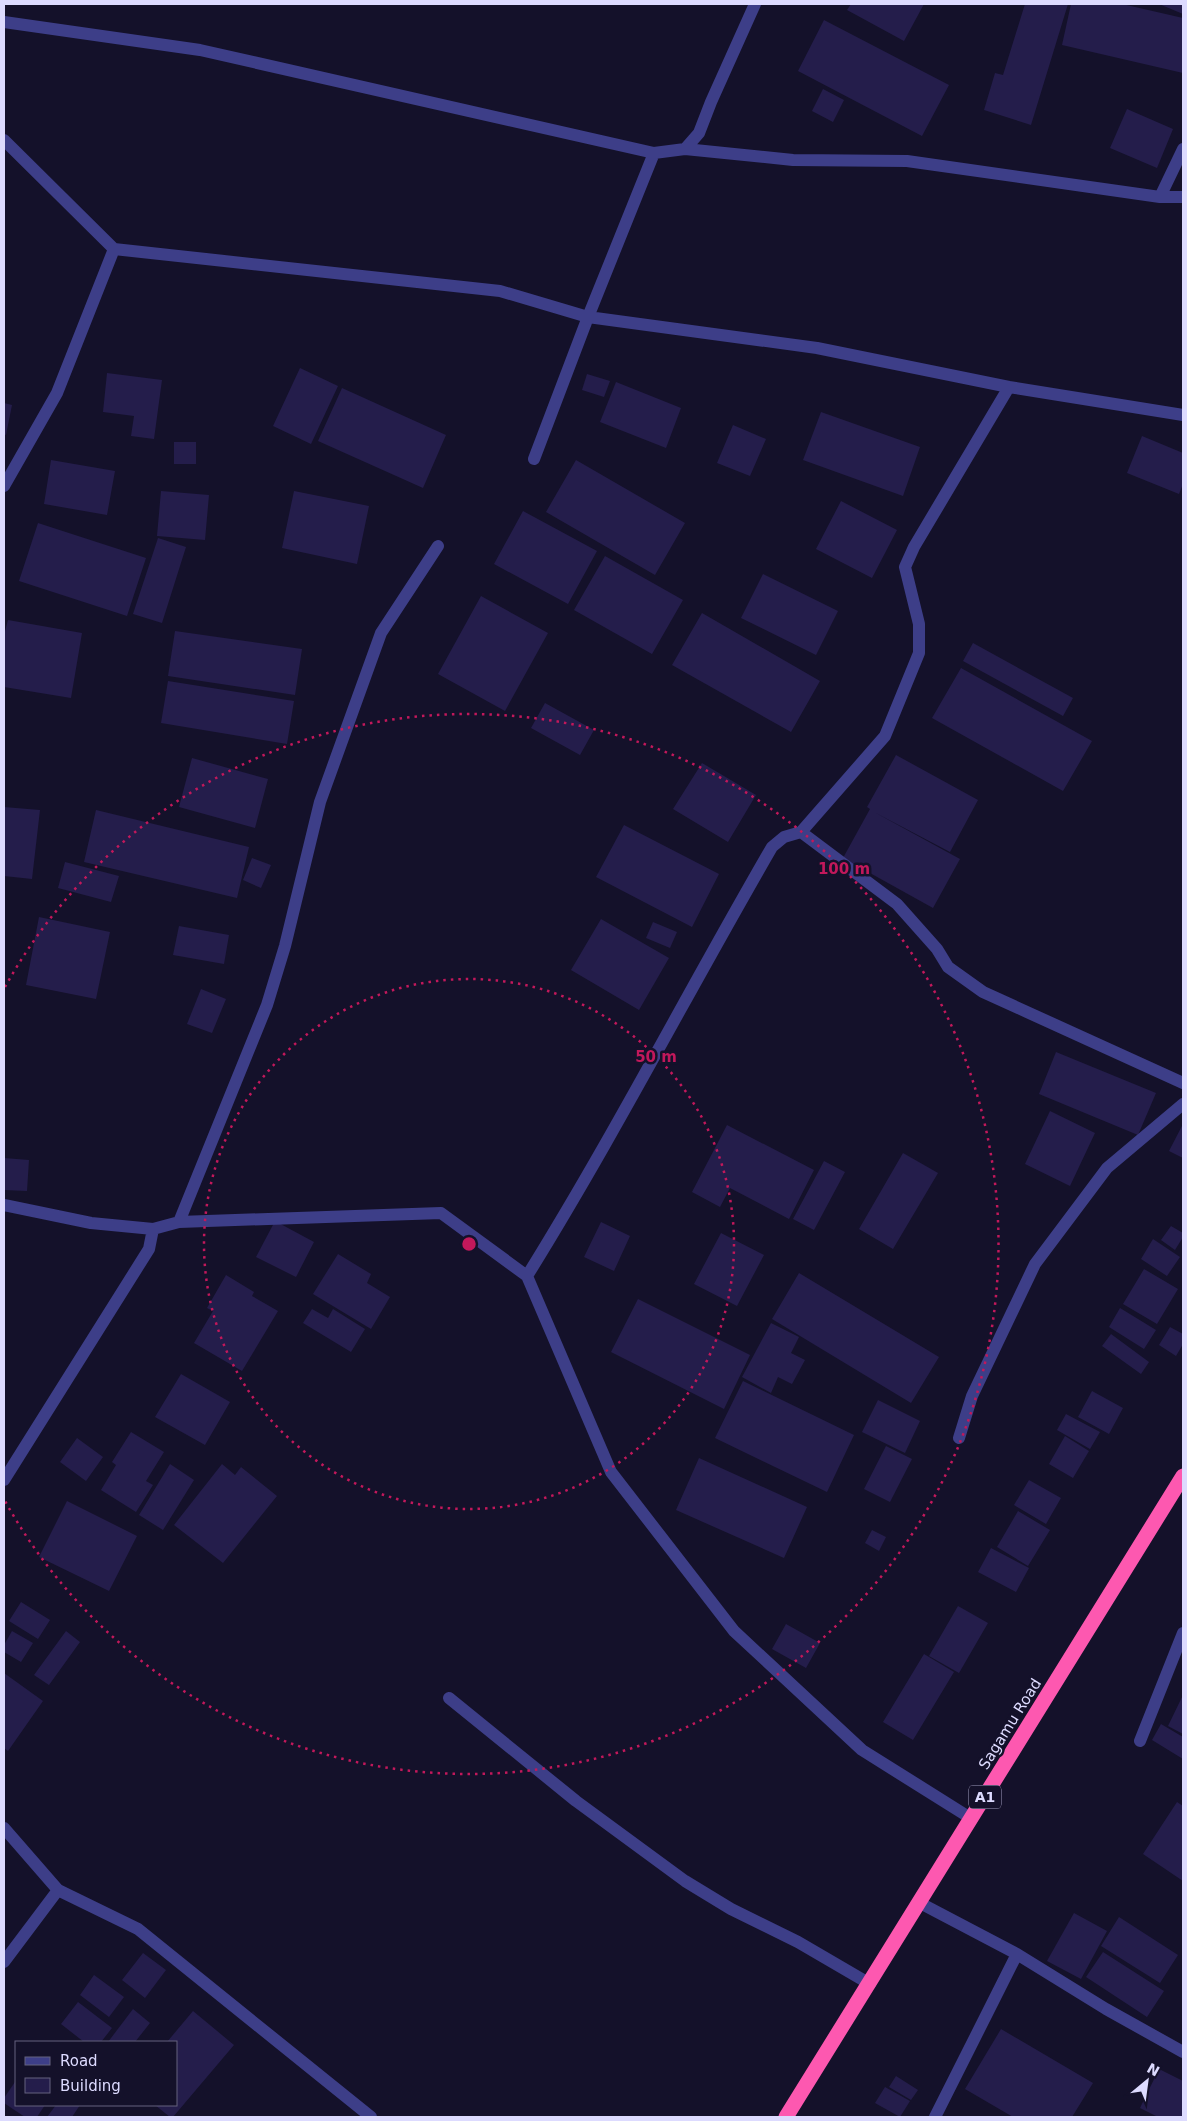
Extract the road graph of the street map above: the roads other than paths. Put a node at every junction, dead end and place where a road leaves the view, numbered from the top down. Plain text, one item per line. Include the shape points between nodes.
1 (755, 4) edge
2 (4, 22) edge
3 (4, 140) edge
4 (1183, 149) edge
5 (685, 150) junction
6 (654, 153) junction
7 (1160, 197) junction
8 (1183, 197) edge
9 (114, 249) junction
10 (588, 317) junction
11 (1009, 387) junction
12 (1183, 415) edge
13 (534, 459) dead end
14 (4, 486) edge
15 (438, 546) dead end
16 (801, 832) junction
17 (1183, 1083) edge
18 (1183, 1104) edge
19 (4, 1205) edge
20 (179, 1222) junction
21 (153, 1229) junction
22 (527, 1276) junction
23 (959, 1438) dead end
24 (1183, 1476) edge
25 (4, 1480) edge
26 (1183, 1634) edge
27 (448, 1698) dead end
28 (1140, 1741) dead end
29 (972, 1819) junction
30 (4, 1828) edge
31 (58, 1890) junction
32 (920, 1903) junction
33 (1018, 1954) junction
34 (4, 1962) edge
35 (870, 1984) junction
36 (1183, 2052) edge
37 (371, 2117) edge
38 (786, 2117) edge
39 (935, 2117) edge

1 - 5 street via 699,133
2 - 6 street via 200,50
3 - 9 street
4 - 7 street
5 - 6 street
5 - 7 street via 793,160 908,161
6 - 10 street
7 - 8 street
9 - 10 street via 500,291
9 - 14 street via 57,393
10 - 11 street via 817,348
10 - 13 street
11 - 12 street
11 - 16 street via 905,567 919,624 919,652 885,736
15 - 20 street via 381,633 320,802 286,946 267,1005
16 - 17 street via 897,904 948,967 983,992
16 - 22 street via 784,837 772,847 576,1196
18 - 23 street via 1107,1168 1035,1264 972,1396
19 - 21 street via 91,1223
20 - 21 street
20 - 22 street via 441,1212
21 - 25 street via 149,1249
22 - 29 street via 611,1472 734,1631 862,1750
24 - 29 highway, Sagamu Road / A1
26 - 28 street
27 - 35 street via 685,1882
29 - 32 highway, Sagamu Road / A1
30 - 31 street
31 - 34 street
31 - 37 street via 138,1929
32 - 33 street
32 - 35 highway, Sagamu Road / A1
33 - 36 street
33 - 39 street
35 - 38 highway, Sagamu Road / A1

